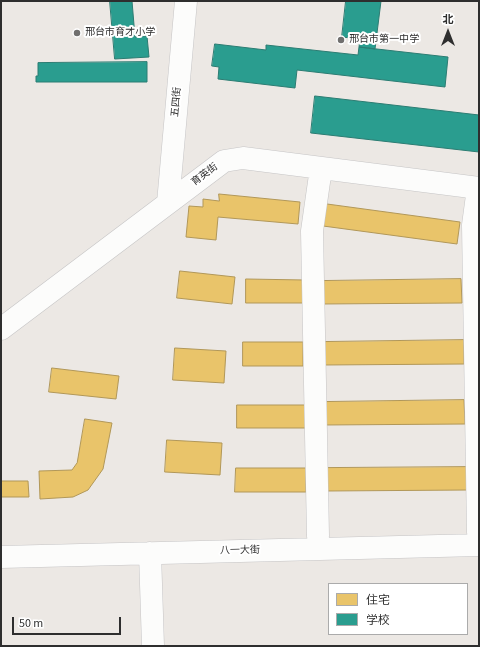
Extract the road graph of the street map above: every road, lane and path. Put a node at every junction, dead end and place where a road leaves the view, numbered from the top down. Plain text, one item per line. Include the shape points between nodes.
1 (186, 1) edge
2 (321, 168) junction
3 (479, 188) edge
4 (168, 203) junction
5 (1, 329) edge
6 (318, 536) junction
7 (479, 536) edge
8 (1, 544) edge
9 (150, 553) junction
10 (1, 557) edge
11 (153, 646) edge

1 - 4 street, 五四街
2 - 3 street, 育英街
2 - 4 street, 育英街 via 242,158 232,159 224,161
2 - 6 street via 312,231
3 - 7 street via 474,225
4 - 5 street, 育英街
6 - 7 street, 八一大街
6 - 8 street, 八一大街
7 - 9 street, 八一大街
9 - 10 street, 八一大街
9 - 11 street

